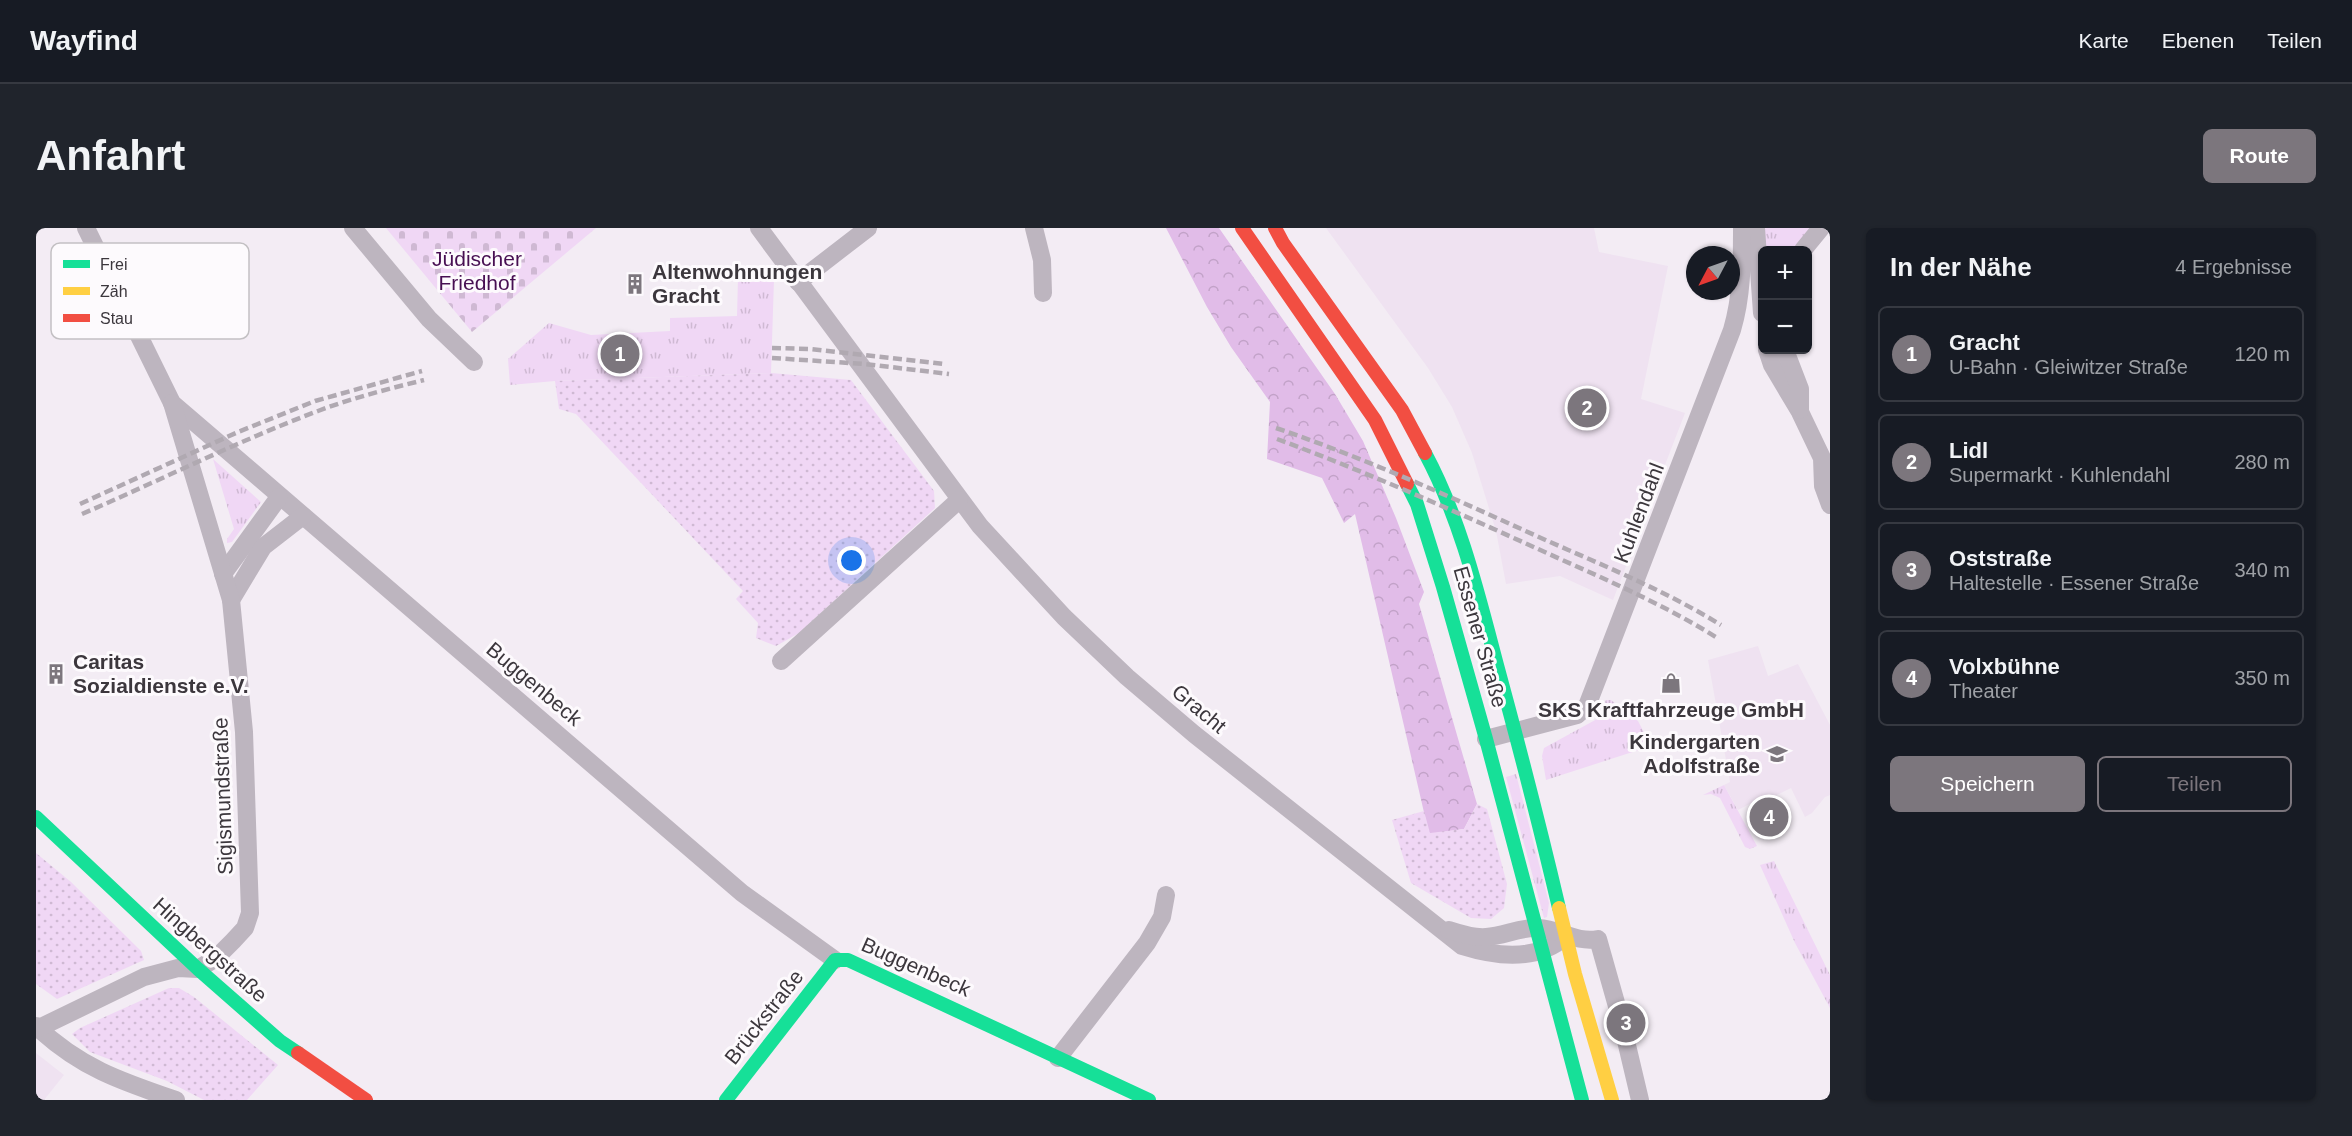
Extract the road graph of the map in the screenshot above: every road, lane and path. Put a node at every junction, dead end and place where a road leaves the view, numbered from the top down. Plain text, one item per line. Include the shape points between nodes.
1 (86, 228) edge
2 (353, 228) edge
3 (759, 228) edge
4 (868, 228) edge
5 (1034, 228) edge
6 (1242, 228) edge
7 (1275, 228) edge
8 (1742, 228) edge
9 (1756, 228) edge
10 (1821, 228) edge
11 (93, 243) edge
12 (1806, 246) edge
13 (798, 282) junction
14 (1043, 293) dead end
15 (1761, 300) edge
16 (141, 339) edge
17 (1768, 354) edge
18 (1787, 354) edge
19 (474, 362) dead end
20 (172, 403) junction
21 (1800, 412) junction
22 (1826, 461) edge
23 (279, 497) junction
24 (959, 500) junction
25 (1830, 505) edge
26 (303, 516) junction
27 (223, 574) junction
28 (231, 600) junction
29 (781, 661) dead end
30 (1515, 733) junction
31 (1486, 740) junction
32 (36, 817) edge
33 (1166, 895) dead end
34 (1436, 924) junction
35 (1535, 928) junction
36 (1566, 936) junction
37 (1543, 952) junction
38 (835, 960) junction
39 (198, 969) junction
40 (38, 1027) edge
41 (1058, 1058) junction
42 (176, 1100) edge
43 (366, 1100) edge
44 (726, 1100) edge
45 (1149, 1100) edge
46 (1582, 1100) edge
47 (1612, 1100) edge
48 (1640, 1100) edge

1 - 11 street, Buggenbeck
2 - 19 street via 429,320
3 - 13 street, Gracht
4 - 13 street
5 - 14 street via 1042,260
6 - 31 main road, Essener Straße via 1375,420 1404,475 1440,577
7 - 30 main road, Essener Straße via 1402,410 1432,466 1461,539
8 - 30 street, Kuhlendahl via 1742,281 1732,330 1587,706 1577,715
9 - 15 street
10 - 12 street
13 - 24 street, Gracht
16 - 20 street, Buggenbeck
17 - 21 street
18 - 21 street via 1800,389
20 - 23 street, Buggenbeck
20 - 27 street, Sigismundstraße
21 - 22 street
22 - 25 street via 1823,486
23 - 26 street, Buggenbeck
23 - 27 street
24 - 29 street
24 - 34 street, Gracht via 1064,617 1127,677
26 - 28 street via 263,547
26 - 38 street, Buggenbeck via 742,893
27 - 28 street, Sigismundstraße
28 - 39 street, Sigismundstraße via 244,732 250,913 245,928 233,942
30 - 31 street, Kuhlendahl
30 - 36 main road, Essener Straße
31 - 35 main road, Essener Straße
32 - 39 main road, Hingbergstraße
33 - 41 street via 1162,917 1147,943
34 - 35 street, Gracht via 1462,935 1487,937
34 - 37 street, Gracht via 1462,946 1486,954
35 - 36 street, Gracht
35 - 37 main road, Essener Straße
36 - 37 street, Gracht
36 - 47 main road, Essener Straße
36 - 48 street via 1585,942 1598,939
37 - 46 main road, Essener Straße
38 - 41 main road, Buggenbeck via 848,960
38 - 44 main road, Brückstraße
39 - 40 street via 178,968 144,977
39 - 43 main road, Hingbergstraße via 280,1041
40 - 42 street via 58,1046 108,1076
41 - 45 main road, Buggenbeck

